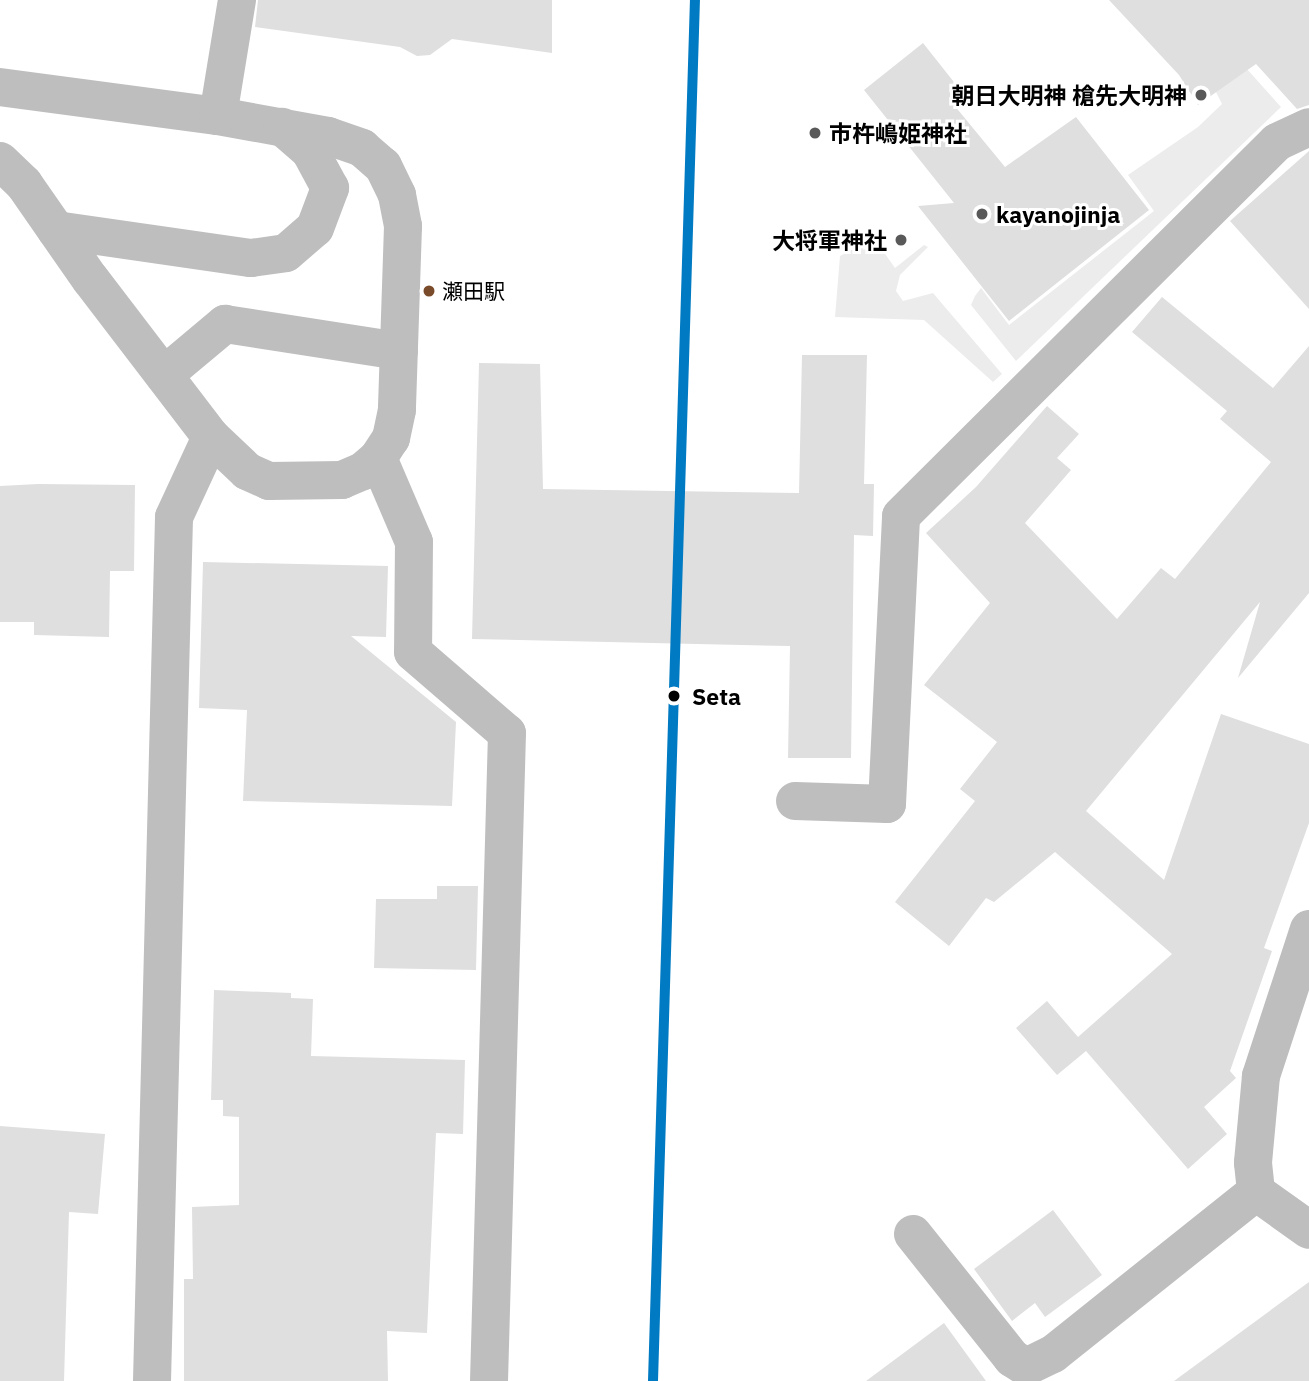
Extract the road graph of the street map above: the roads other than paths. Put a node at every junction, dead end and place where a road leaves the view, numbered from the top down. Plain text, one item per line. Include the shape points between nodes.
1 (237, 0) edge
2 (0, 87) edge
3 (218, 116) junction
4 (282, 127) junction
5 (1309, 127) edge
6 (0, 161) edge
7 (56, 230) junction
8 (399, 351) junction
9 (164, 375) junction
10 (211, 437) junction
11 (378, 458) junction
12 (795, 802) dead end
13 (1309, 929) edge
14 (1256, 1192) junction
15 (1309, 1230) edge
16 (913, 1234) dead end
17 (152, 1381) edge
18 (489, 1381) edge

1 - 3 street
2 - 3 street
3 - 4 street
4 - 7 street via 310,152 330,188 315,228 286,253 251,258
4 - 8 street via 362,148 383,166 397,195 403,226
5 - 12 street via 1277,142 901,516 887,804
6 - 7 street via 24,184
7 - 9 street
8 - 9 street via 225,324
8 - 11 street via 397,410 391,438
9 - 10 street
10 - 11 street via 247,471 269,481 342,480
10 - 17 street via 174,517
11 - 18 street via 414,542 413,652 508,733
13 - 14 street via 1261,1076 1254,1134
14 - 15 street
14 - 16 street via 1052,1354 1026,1367 1012,1358

